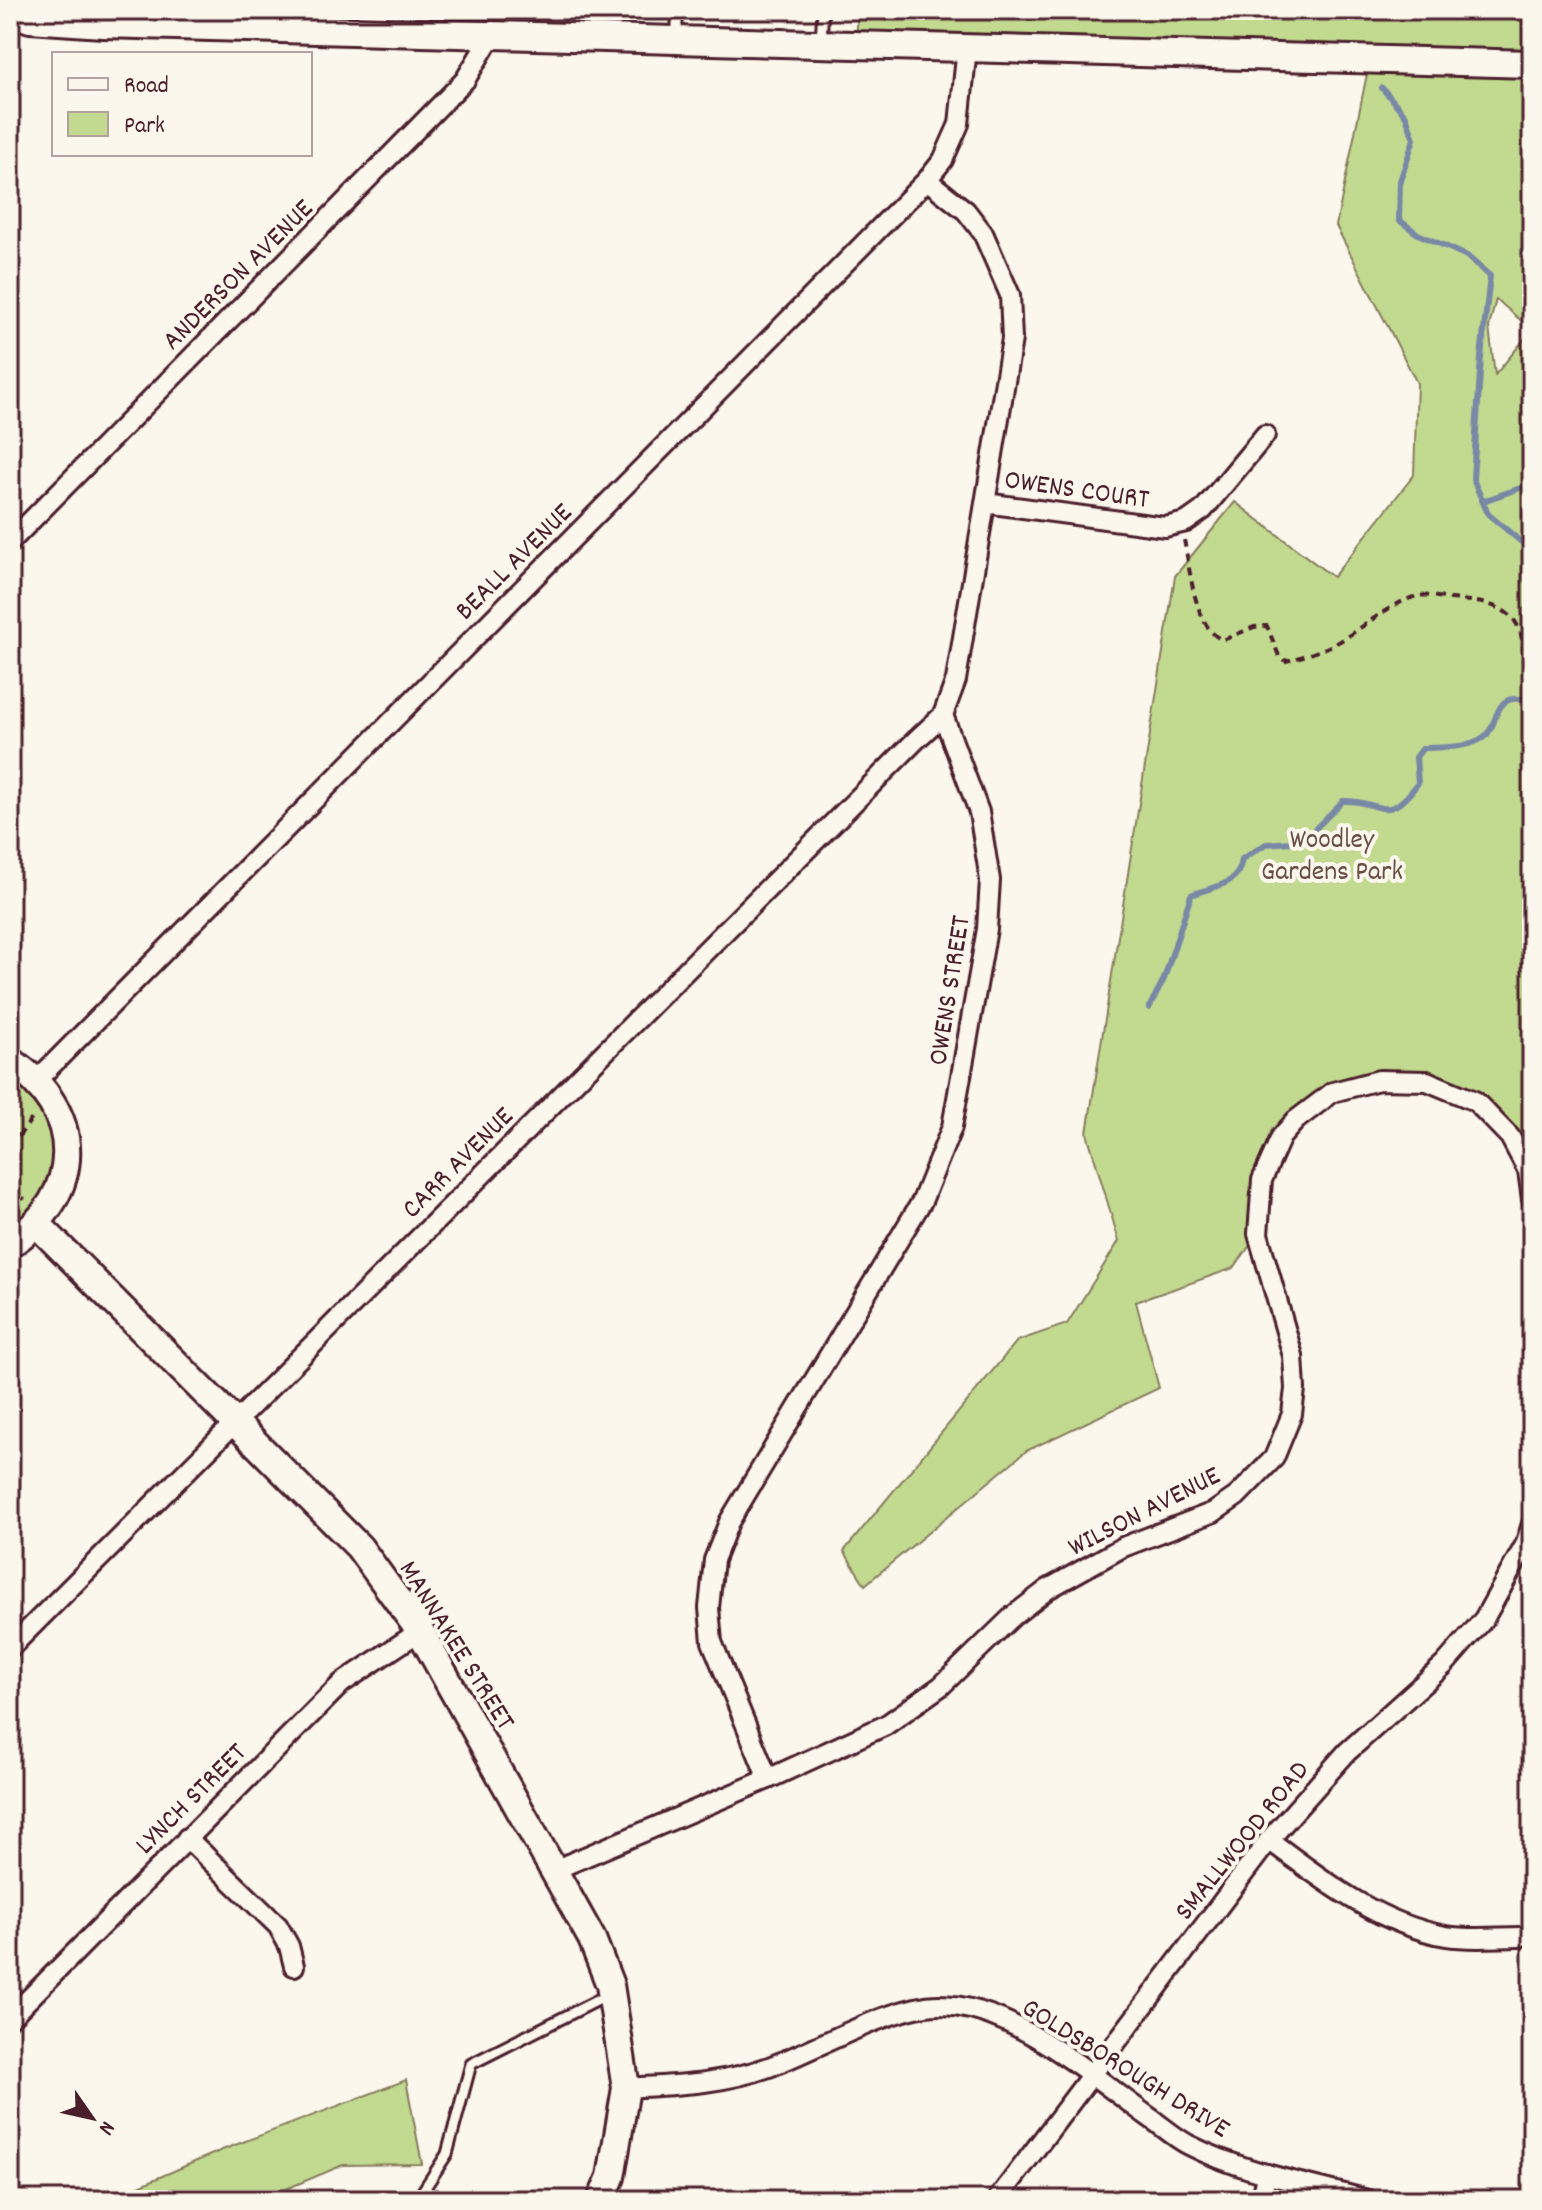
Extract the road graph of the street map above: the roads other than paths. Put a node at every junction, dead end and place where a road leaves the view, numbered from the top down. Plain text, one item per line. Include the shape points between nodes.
1 (677, 10) edge
2 (823, 10) edge
3 (10, 12) edge
4 (492, 35) junction
5 (677, 38) junction
6 (821, 43) junction
7 (967, 47) junction
8 (1532, 64) edge
9 (927, 180) junction
10 (1265, 435) dead end
11 (985, 503) junction
12 (10, 542) edge
13 (943, 715) junction
14 (10, 1061) edge
15 (37, 1080) junction
16 (1532, 1199) edge
17 (37, 1224) junction
18 (10, 1244) edge
19 (235, 1422) junction
20 (1532, 1524) edge
21 (420, 1631) junction
22 (10, 1648) edge
23 (768, 1779) junction
24 (187, 1838) junction
25 (1269, 1840) junction
26 (554, 1870) junction
27 (1520, 1937) dead end
28 (294, 1966) dead end
29 (611, 1993) junction
30 (10, 2018) edge
31 (1092, 2077) junction
32 (626, 2088) junction
33 (1267, 2174) junction
34 (417, 2200) edge
35 (601, 2200) edge
36 (997, 2200) edge
37 (1260, 2200) edge
38 (1368, 2200) edge

1 - 5 lane
2 - 6 lane
3 - 4 street via 30,19 103,24
4 - 5 street
4 - 12 street, ANDERSON AVENUE via 465,80
5 - 6 street
6 - 7 street
7 - 8 street
7 - 9 street, BEALL AVENUE via 959,124
9 - 11 street via 966,211 983,233 1010,295 1012,339
9 - 15 street, BEALL AVENUE
10 - 11 street, OWENS COURT via 1203,510 1165,527
11 - 13 street via 956,680
13 - 19 street, CARR AVENUE
13 - 23 street, OWENS STREET via 979,812 990,880 987,929 952,1127 922,1201 729,1522 714,1560 712,1642
14 - 15 street
15 - 17 street via 55,1105 65,1136 65,1168 56,1198
16 - 23 street, WILSON AVENUE via 1528,1171 1510,1137 1475,1101 1427,1081 1379,1080 1333,1092 1296,1120 1281,1137 1262,1180 1258,1234 1293,1356 1292,1414 1274,1458 1214,1512 1123,1547 1048,1589 941,1686 886,1725
17 - 18 street
17 - 19 street, MANNAKEE STREET
19 - 21 street, MANNAKEE STREET via 359,1547
19 - 22 street, CARR AVENUE
20 - 25 street, SMALLWOOD ROAD via 1484,1619 1444,1665 1347,1752
21 - 24 street, LYNCH STREET via 342,1683
21 - 26 street, MANNAKEE STREET
23 - 26 street, WILSON AVENUE
24 - 28 street via 278,1926
24 - 30 street, LYNCH STREET
25 - 27 street via 1346,1897 1399,1923 1448,1936
25 - 31 street, SMALLWOOD ROAD
26 - 29 street, MANNAKEE STREET via 592,1939
29 - 32 street, MANNAKEE STREET
29 - 34 lane via 471,2064 447,2154
31 - 32 street, GOLDSBOROUGH DRIVE via 1009,2021 938,2005 904,2011 768,2067 709,2083
31 - 33 street, GOLDSBOROUGH DRIVE via 1186,2144
31 - 36 street, SMALLWOOD ROAD
32 - 35 street, MANNAKEE STREET via 611,2177
33 - 37 street
33 - 38 street, GOLDSBOROUGH DRIVE

